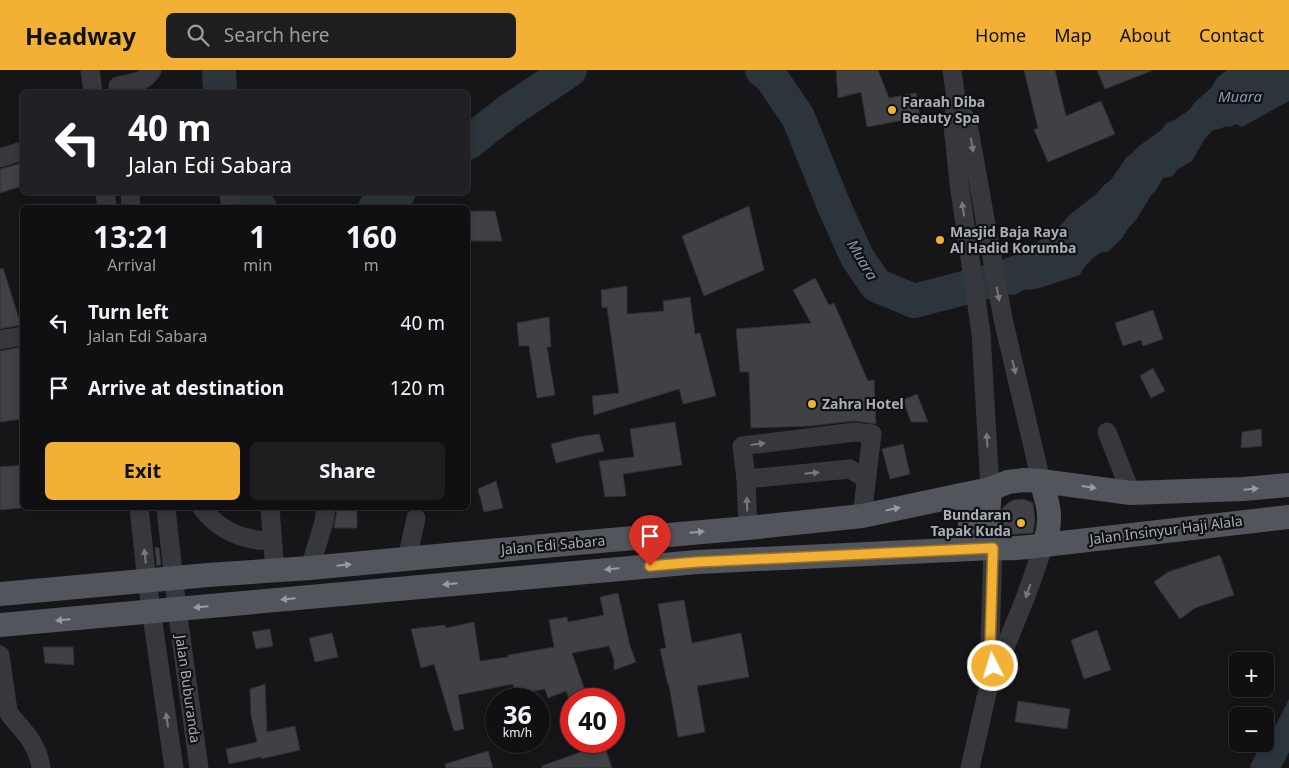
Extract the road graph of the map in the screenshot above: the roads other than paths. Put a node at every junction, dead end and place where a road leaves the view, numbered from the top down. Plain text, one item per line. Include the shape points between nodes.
1 (90, 70) edge
2 (152, 70) edge
3 (952, 70) edge
4 (118, 83) edge
5 (93, 90) edge
6 (956, 99) junction
7 (20, 152) edge
8 (0, 158) edge
9 (20, 336) edge
10 (0, 340) edge
11 (1107, 432) dead end
12 (746, 479) junction
13 (866, 479) junction
14 (1041, 480) junction
15 (1289, 486) edge
16 (990, 489) junction
17 (1131, 493) junction
18 (961, 495) junction
19 (140, 510) edge
20 (166, 510) edge
21 (203, 510) edge
22 (270, 510) edge
23 (326, 510) edge
24 (862, 516) junction
25 (1289, 517) edge
26 (416, 518) dead end
27 (748, 528) junction
28 (272, 540) junction
29 (1044, 545) junction
30 (993, 548) junction
31 (966, 549) junction
32 (407, 558) junction
33 (310, 568) junction
34 (275, 571) junction
35 (174, 579) junction
36 (147, 581) junction
37 (0, 594) edge
38 (177, 609) junction
39 (152, 612) junction
40 (0, 625) edge
41 (0, 655) edge
42 (993, 666) junction
43 (41, 768) edge
44 (174, 768) edge
45 (199, 768) edge
46 (970, 768) edge

1 - 5 street
2 - 4 street via 144,80
3 - 6 street
6 -> 14 street via 968,124 1003,319
16 -> 6 street via 981,333 958,183 953,125
7 - 8 street
9 - 10 street
11 - 17 street
12 -> 13 street via 850,469
12 -> 13 street via 742,446 855,432 872,434
27 -> 12 street
13 - 24 street
14 - 16 main road via 1008,482
14 -> 17 main road
14 - 29 main road via 1050,522
17 -> 15 main road
16 - 18 main road, Jalan Edi Sabara
16 - 30 main road via 988,517
24 -> 18 main road, Jalan Edi Sabara
18 - 31 main road via 968,510 971,531
36 -> 19 street, Jalan Buburanda
20 - 35 street, Jalan Buburanda
21 - 28 street via 227,531 252,540
22 - 28 street
23 - 33 street
24 - 27 main road, Jalan Edi Sabara
25 - 29 main road, Jalan Insinyur Haji Alala
26 - 32 street
32 -> 27 main road, Jalan Edi Sabara
28 - 34 street
29 - 30 main road
29 -> 42 street via 1004,650
30 - 31 main road
30 - 42 street via 990,647
31 -> 38 main road via 697,562
33 -> 32 main road, Jalan Edi Sabara
33 - 34 main road, Jalan Edi Sabara
34 - 35 main road, Jalan Edi Sabara
35 - 36 main road, Jalan Edi Sabara
35 - 38 street, Jalan Buburanda
36 - 37 main road, Jalan Edi Sabara
36 - 39 street, Jalan Buburanda
38 - 39 main road
38 - 45 street, Jalan Buburanda
39 -> 40 main road
44 -> 39 street, Jalan Buburanda
41 - 43 street via 8,711 30,738 40,758
42 - 46 street

